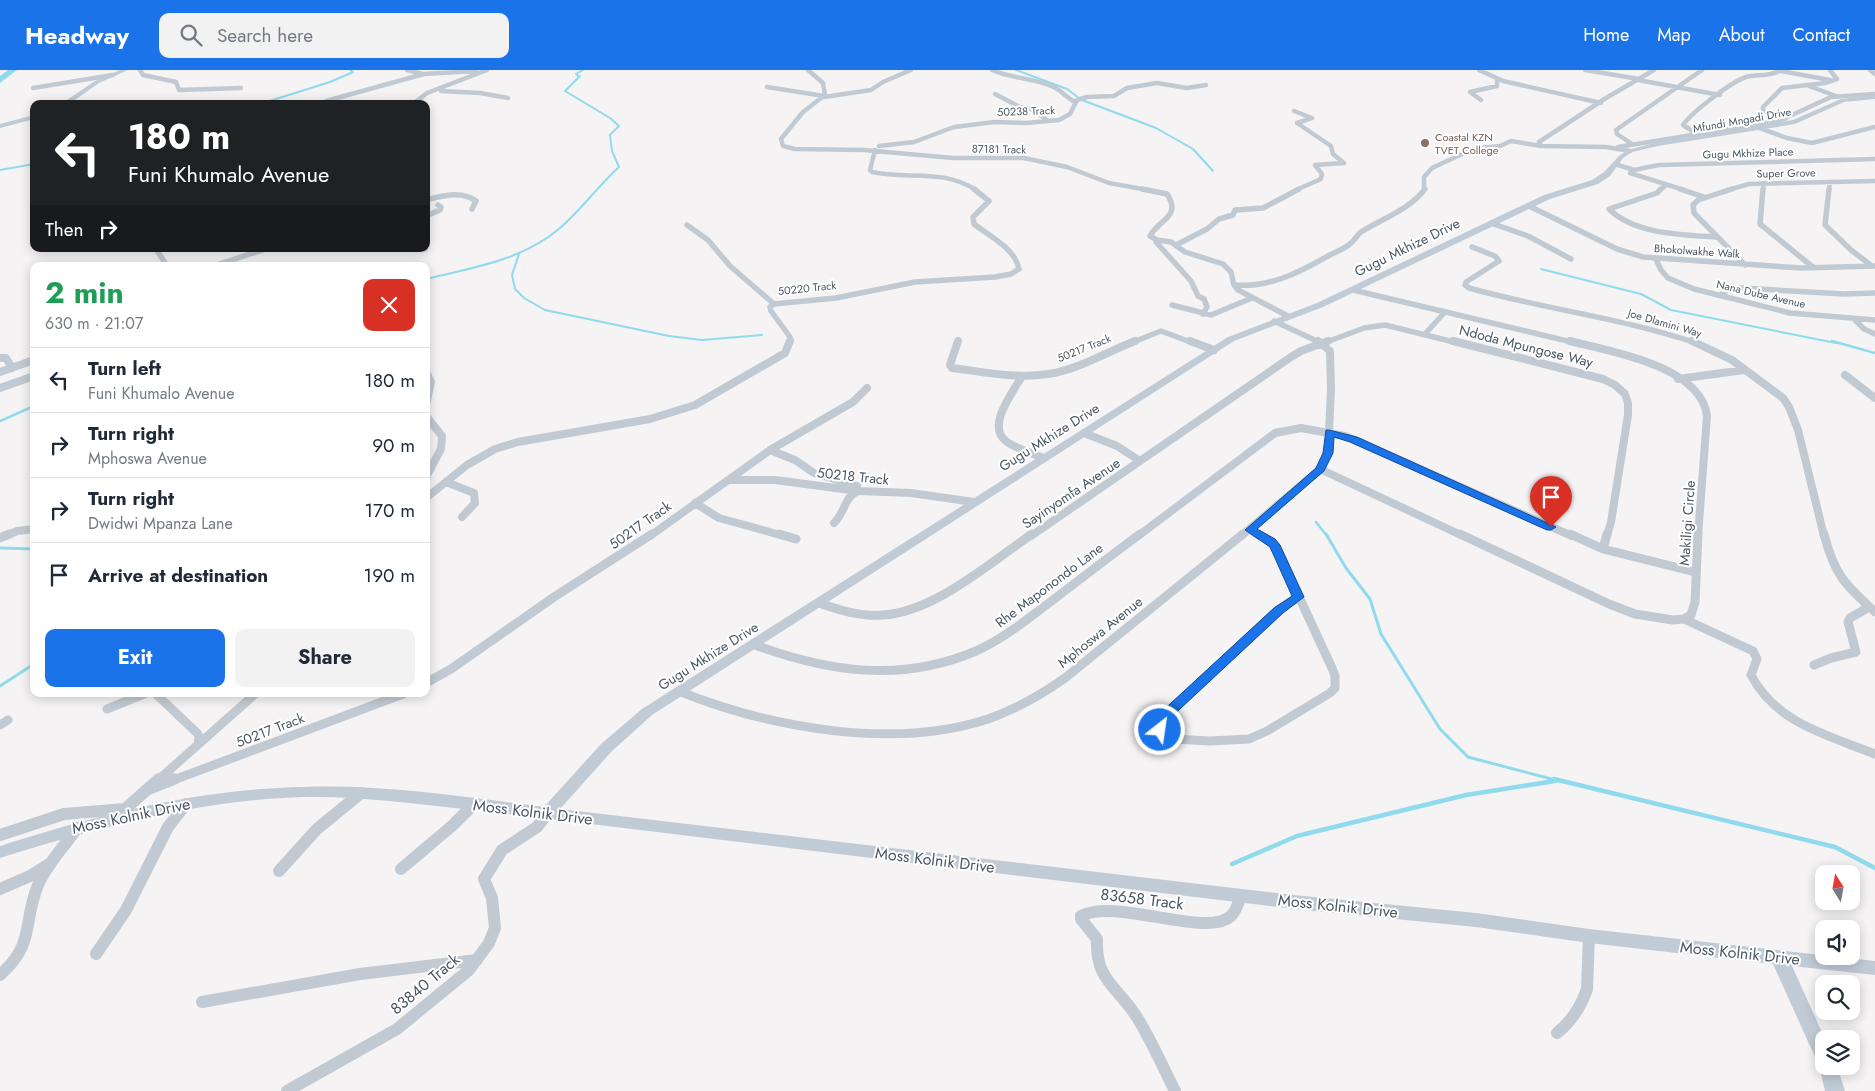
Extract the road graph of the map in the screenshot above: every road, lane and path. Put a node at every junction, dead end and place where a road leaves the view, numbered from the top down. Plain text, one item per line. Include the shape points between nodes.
1 (125, 70) edge
2 (140, 70) edge
3 (407, 70) edge
4 (487, 70) edge
5 (808, 70) edge
6 (911, 70) edge
7 (992, 70) edge
8 (1479, 70) edge
9 (1585, 70) edge
10 (1607, 70) edge
11 (1654, 70) edge
12 (1702, 70) edge
13 (1830, 70) edge
14 (1870, 70) edge
15 (1781, 71) edge
16 (424, 74) junction
17 (1613, 74) junction
18 (1875, 74) edge
19 (113, 75) junction
20 (1497, 79) junction
21 (1638, 79) junction
22 (1834, 81) junction
23 (1206, 85) dead end
24 (1806, 85) junction
25 (767, 87) dead end
26 (1679, 87) junction
27 (33, 88) dead end
28 (241, 88) dead end
29 (436, 90) junction
30 (995, 94) dead end
31 (1720, 95) junction
32 (1875, 95) edge
33 (824, 96) junction
34 (1836, 96) junction
35 (508, 98) dead end
36 (71, 100) edge
37 (330, 100) edge
38 (418, 100) edge
39 (1481, 100) dead end
40 (1075, 102) junction
41 (1601, 103) junction
42 (1294, 111) dead end
43 (30, 118) edge
44 (1785, 119) junction
45 (1048, 122) junction
46 (0, 126) edge
47 (1875, 126) edge
48 (1759, 128) junction
49 (1698, 134) junction
50 (1632, 144) junction
51 (1541, 146) junction
52 (1613, 148) junction
53 (864, 150) junction
54 (875, 150) junction
55 (1630, 152) junction
56 (1874, 160) edge
57 (1615, 164) junction
58 (1635, 173) junction
59 (1875, 181) edge
60 (1830, 182) junction
61 (1764, 183) junction
62 (1665, 186) junction
63 (1704, 197) junction
64 (430, 199) edge
65 (438, 205) dead end
66 (1528, 206) junction
67 (472, 209) dead end
68 (430, 214) edge
69 (1491, 223) junction
70 (686, 225) dead end
71 (1716, 237) junction
72 (1157, 240) junction
73 (1176, 245) junction
74 (1472, 247) dead end
75 (158, 252) edge
76 (257, 252) edge
77 (1572, 259) dead end
78 (1656, 259) junction
79 (166, 262) edge
80 (225, 262) edge
81 (1745, 265) junction
82 (1874, 266) edge
83 (1814, 268) junction
84 (1234, 286) junction
85 (1353, 290) junction
86 (1875, 293) edge
87 (1720, 295) junction
88 (1252, 298) junction
89 (774, 304) junction
90 (1172, 305) dead end
91 (1445, 312) junction
92 (1203, 314) junction
93 (1288, 316) junction
94 (1855, 320) junction
95 (1875, 320) edge
96 (1274, 321) junction
97 (1425, 334) junction
98 (1875, 334) edge
99 (958, 340) dead end
100 (1322, 343) junction
101 (1214, 350) junction
102 (0, 358) edge
103 (30, 361) edge
104 (12, 368) junction
105 (955, 369) joint
106 (1744, 370) junction
107 (0, 372) edge
108 (1845, 375) dead end
109 (1022, 376) junction
110 (30, 377) edge
111 (1678, 379) junction
112 (0, 388) edge
113 (867, 388) dead end
114 (1875, 398) edge
115 (430, 421) edge
116 (1329, 432) junction
117 (1084, 433) junction
118 (770, 450) junction
119 (1043, 458) junction
120 (1140, 461) junction
121 (430, 467) edge
122 (1320, 469) junction
123 (728, 480) junction
124 (446, 482) junction
125 (858, 491) junction
126 (874, 492) junction
127 (430, 495) edge
128 (974, 502) junction
129 (695, 503) junction
130 (462, 517) dead end
131 (834, 523) dead end
132 (30, 529) edge
133 (1250, 530) junction
134 (0, 538) edge
135 (796, 539) dead end
136 (1603, 549) junction
137 (1695, 572) junction
138 (1298, 597) junction
139 (820, 602) junction
140 (1872, 610) edge
141 (1684, 619) junction
142 (755, 645) junction
143 (1814, 665) dead end
144 (430, 681) edge
145 (681, 692) junction
146 (137, 697) edge
147 (159, 697) edge
148 (251, 697) edge
149 (395, 697) edge
150 (107, 709) dead end
151 (198, 744) junction
152 (1875, 754) edge
153 (146, 790) junction
154 (361, 793) junction
155 (186, 804) junction
156 (474, 804) junction
157 (120, 813) junction
158 (547, 814) junction
159 (78, 827) junction
160 (0, 835) edge
161 (0, 852) edge
162 (53, 862) junction
163 (401, 869) dead end
164 (279, 871) dead end
165 (0, 889) edge
166 (1241, 895) junction
167 (1589, 936) junction
168 (96, 954) dead end
169 (1779, 957) junction
170 (478, 960) junction
171 (1875, 968) edge
172 (0, 975) edge
173 (202, 1002) dead end
174 (1557, 1033) dead end
175 (1815, 1037) edge
176 (1831, 1075) edge
177 (287, 1091) edge
178 (1175, 1091) edge
179 (1835, 1091) edge

1 - 19 street
2 - 28 street via 143,75 176,82 179,90
3 - 16 street
4 - 16 street
4 - 29 street
5 - 33 street via 822,80 826,91
6 - 33 street via 871,90
7 - 40 street via 1004,76 1057,88
8 - 20 street
9 - 17 street
10 - 17 street
11 - 21 street
12 - 26 street
13 - 22 street via 1837,77
14 - 18 street
15 - 22 street
15 - 31 street via 1742,79
16 - 37 street
17 - 21 street
19 - 27 street
19 - 36 street
20 - 39 street via 1497,86 1470,92
20 - 41 street
21 - 26 street
21 - 41 street
22 - 24 street
23 - 40 street via 1187,88 1157,83 1127,88 1114,96 1087,97
24 - 34 street
24 - 44 street via 1782,88 1763,107 1764,111
25 - 33 street
26 - 31 street
26 - 50 street via 1616,130
29 - 35 street
29 - 38 street
30 - 45 street via 1034,110
31 - 49 street via 1683,125
32 - 34 street
32 - 48 street, Mfundi Mngadi Drive via 1843,100 1800,120
33 - 53 street, 87181 Track via 803,112 781,139 781,144 795,149
34 - 44 street
40 - 45 street, 50238 Track via 1070,114
41 - 51 street via 1539,142
42 - 73 street via 1312,118 1297,123 1331,146 1333,154 1344,163 1317,164 1321,179 1263,208 1235,210 1233,215 1219,219
43 - 46 street
44 - 49 street
45 - 53 street, 50238 Track via 995,122 954,127 914,142
47 - 48 street via 1812,143
48 - 55 street, Mfundi Mngadi Drive via 1658,144
49 - 50 street
50 - 52 street
51 - 52 street
51 - 84 street via 1511,141 1500,146 1474,148 1432,168 1424,177 1422,193 1403,209 1359,233 1352,243 1282,279 1255,287
52 - 55 street
53 - 54 street, 87181 Track
54 - 72 street, 87181 Track via 953,158 1032,159 1067,167 1109,183 1167,194 1172,201 1172,210 1150,234
54 - 89 street, 50220 Track via 872,172 933,176 964,182 976,189 989,201 972,217 974,224 1007,250 1019,263 1019,269 995,277 915,282 824,300
55 - 57 street, Mfundi Mngadi Drive
56 - 58 street, Gugu Mkhize Place via 1659,165
57 - 58 street
57 - 66 street, Gugu Mkhize Drive via 1595,182
58 - 62 street
59 - 60 street, Super Grove
60 - 61 street, Super Grove
60 - 82 street via 1826,225 1857,255
61 - 63 street, Super Grove
61 - 83 street via 1760,224
62 - 63 street
62 - 71 street via 1657,193 1609,209 1616,216 1659,233
63 - 71 street via 1695,202 1692,210
64 - 67 street via 455,195 471,197 476,201
65 - 68 street via 442,207 440,210
66 - 69 street, Gugu Mkhize Drive
66 - 78 street, Bhokolwakhe Walk via 1617,249
69 - 77 street via 1528,236
69 - 85 street, Gugu Mkhize Drive
70 - 89 street via 708,240 730,266
71 - 81 street
72 - 73 street
72 - 92 street via 1191,281 1198,296 1204,299 1207,307
73 - 84 street via 1186,252 1223,264 1231,272
74 - 106 street, Joe Dlamini Way via 1495,256 1499,261 1466,282 1464,284 1469,288 1684,339 1714,351
75 - 79 street
76 - 80 street
78 - 81 street, Bhokolwakhe Walk
78 - 87 street, Nana Dube Avenue via 1664,274 1674,282
81 - 83 street, Bhokolwakhe Walk
82 - 83 street, Bhokolwakhe Walk
84 - 88 street
85 - 91 street, Makiligi Circle
85 - 93 street, Gugu Mkhize Drive
86 - 87 street via 1747,288 1728,290
87 - 94 street, Nana Dube Avenue via 1790,313
88 - 92 street via 1215,314
88 - 93 street
89 - 124 street, 50220 Track via 771,311 791,340 788,350 780,358 734,381 702,402 650,419 495,448 479,456
90 - 92 street
91 - 97 street
91 - 111 street, Makiligi Circle via 1631,355 1649,361
93 - 96 street, Gugu Mkhize Drive
94 - 95 street, Nana Dube Avenue
94 - 98 street
96 - 100 street
96 - 101 street, Gugu Mkhize Drive via 1238,335
97 - 100 street, Ndoda Mpungose Way via 1378,325
97 - 136 street, Ndoda Mpungose Way via 1585,372 1608,381 1625,394 1628,415 1611,522
99 - 105 street via 950,365
100 - 116 street, Mphoswa Avenue via 1331,356
100 - 120 street, Sayinyomfa Avenue via 1290,357
101 - 109 street, 50217 Track via 1161,331 1075,367 1049,374
101 - 117 street, Gugu Mkhize Drive
102 - 104 street via 6,358
103 - 104 street
104 - 107 street
105 - 109 street, 50217 Track
106 - 111 street
106 - 140 street, Joe Dlamini Way via 1775,391 1789,407 1798,430 1830,558 1847,587
108 - 114 street
109 - 119 street via 1005,406 999,423 1000,435 1006,442
110 - 112 street
111 - 137 street, Makiligi Circle via 1706,404
113 - 118 street, 50217 Track via 844,408
115 - 121 street via 442,436 440,449
116 - 122 street, Mphoswa Avenue via 1328,453
116 - 136 street, Rhe Maponondo Lane
116 - 142 street, Rhe Maponondo Lane via 1296,429 1275,433 1007,634 966,656 922,669 860,671 812,663
117 - 119 street, Gugu Mkhize Drive
117 - 120 street via 1117,446
118 - 123 street, 50217 Track
118 - 126 street via 785,455 814,473
119 - 128 street, Gugu Mkhize Drive
120 - 139 street, Sayinyomfa Avenue via 942,597 921,608 904,613 869,615 849,613
122 - 133 street, Mphoswa Avenue
122 - 141 street via 1610,604 1652,618
123 - 125 street, 50218 Track via 775,480
123 - 129 street, 50217 Track
124 - 127 street, 50220 Track
124 - 130 street via 474,493 475,503
125 - 126 street, 50218 Track
125 - 131 street via 848,497 840,518
126 - 128 street, 50218 Track
128 - 139 street, Gugu Mkhize Drive
129 - 135 street via 719,518
129 - 144 street, 50217 Track via 628,551
132 - 134 street
133 - 138 street via 1276,547
133 - 145 street, Mphoswa Avenue via 1055,686 1016,708 968,723 913,733 850,733 804,727 737,711
136 - 137 street, Rhe Maponondo Lane
137 - 141 street, Makiligi Circle via 1695,602 1691,615
138 - 138 street via 1335,676 1335,688 1267,732 1250,738 1210,741 1166,737 1160,730 1161,719 1278,610
139 - 142 street, Gugu Mkhize Drive
140 - 143 street via 1850,618 1848,622 1856,652
141 - 152 street via 1753,651 1757,659 1751,675 1757,686 1793,722 1816,734
142 - 145 street, Gugu Mkhize Drive
145 - 158 street, Gugu Mkhize Drive via 622,730
146 - 150 street
147 - 151 street via 197,734
148 - 151 street
149 - 153 street, 50217 Track
151 - 153 street
153 - 157 street
154 - 155 street, Moss Kolnik Drive via 302,792
154 - 156 street, Moss Kolnik Drive
154 - 164 street via 307,838
155 - 157 street, Moss Kolnik Drive
155 - 168 street via 168,827 126,910
156 - 158 street, Moss Kolnik Drive
156 - 163 street
157 - 159 street, Moss Kolnik Drive
157 - 160 street via 64,814
158 - 166 street, Moss Kolnik Drive
158 - 170 street, 83840 Track via 537,827 502,850 484,879 492,898 495,928
159 - 161 street, Moss Kolnik Drive
159 - 162 street
162 - 165 street
162 - 172 street via 33,899 24,948 19,958
166 - 167 street, Moss Kolnik Drive via 1476,920
166 - 178 street, 83658 Track via 1233,914 1221,921 1167,919 1103,909 1087,910 1081,916 1097,939 1096,957 1104,975 1137,1017
167 - 169 street, Moss Kolnik Drive
167 - 174 street via 1586,995 1568,1025
169 - 171 street, Moss Kolnik Drive
169 - 175 street
170 - 173 street via 360,974
170 - 177 street, 83840 Track via 460,979 397,1029
176 - 179 street

